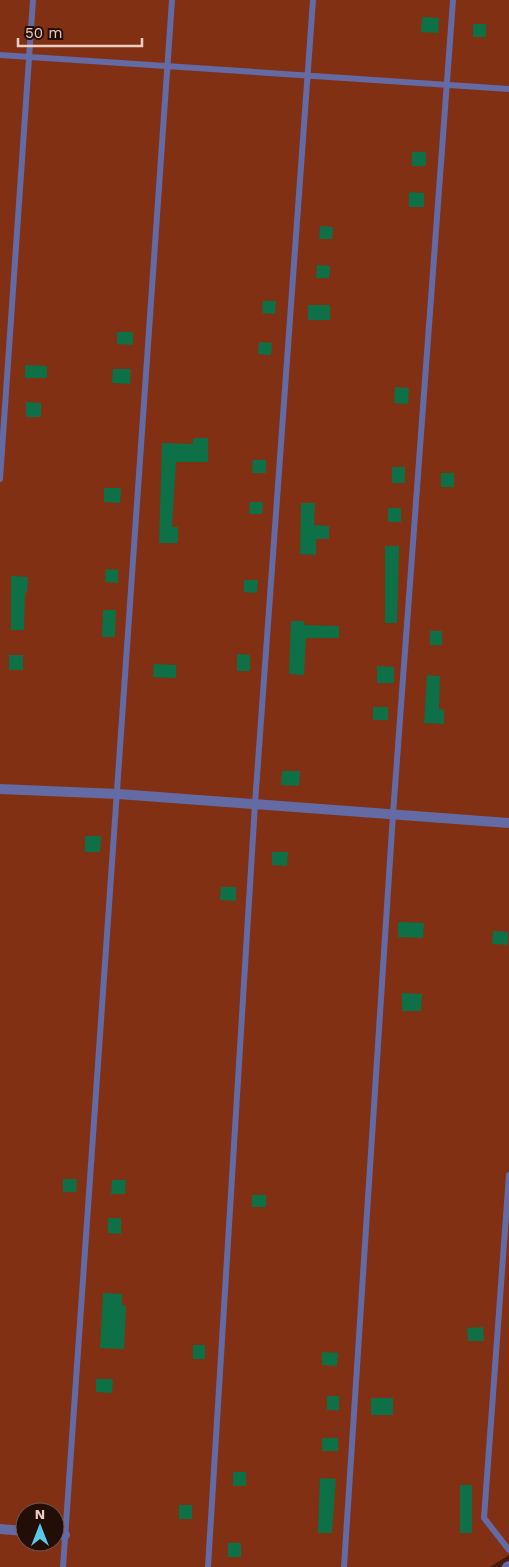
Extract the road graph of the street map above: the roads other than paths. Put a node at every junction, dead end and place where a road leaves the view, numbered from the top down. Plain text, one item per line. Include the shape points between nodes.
1 (33, 0) edge
2 (172, 0) edge
3 (313, 0) edge
4 (453, 0) edge
5 (0, 55) edge
6 (29, 57) junction
7 (167, 65) junction
8 (308, 76) junction
9 (447, 84) junction
10 (509, 89) edge
11 (0, 478) edge
12 (0, 789) edge
13 (118, 794) junction
14 (255, 804) junction
15 (393, 814) junction
16 (509, 823) edge
17 (509, 1175) edge
18 (63, 1502) edge
19 (0, 1529) edge
20 (15, 1531) edge
21 (509, 1550) edge
22 (62, 1552) edge
23 (63, 1567) edge
24 (208, 1567) edge
25 (344, 1567) edge

1 - 6 lane
2 - 7 lane
3 - 8 lane
4 - 9 lane
5 - 6 lane
6 - 7 lane
6 - 11 lane
7 - 8 lane
7 - 13 lane
8 - 9 lane
8 - 14 lane
9 - 10 lane
9 - 15 lane
12 - 13 street
13 - 14 street
13 - 18 lane
14 - 15 street
14 - 24 lane
15 - 16 street
15 - 25 lane
17 - 21 lane via 484,1518
19 - 20 street
22 - 23 lane

